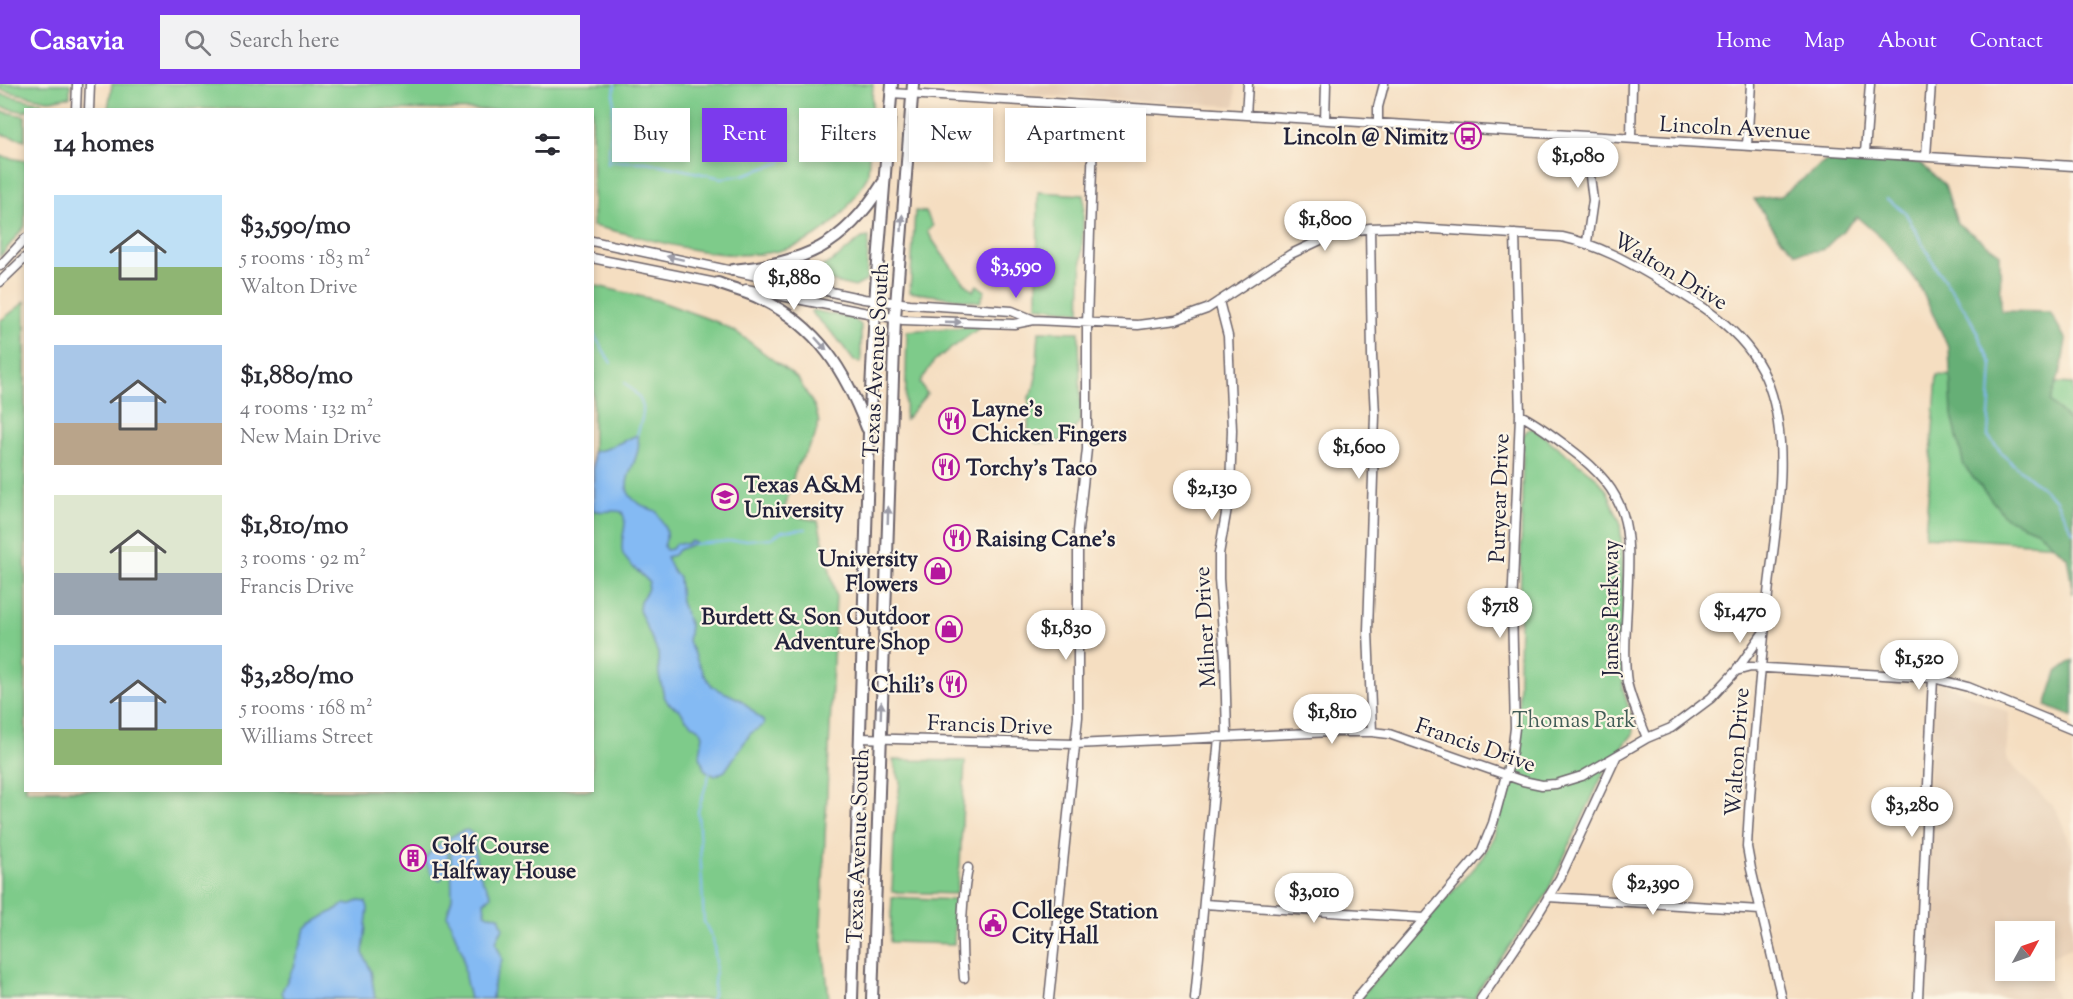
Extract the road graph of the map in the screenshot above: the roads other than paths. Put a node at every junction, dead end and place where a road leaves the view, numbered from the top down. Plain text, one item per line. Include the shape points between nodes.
1 (77, 84) edge
2 (90, 84) edge
3 (1248, 84) edge
4 (1326, 84) edge
5 (1384, 84) edge
6 (1632, 84) edge
7 (1750, 84) edge
8 (1869, 84) edge
9 (1931, 84) edge
10 (892, 88) edge
11 (913, 89) edge
12 (1094, 106) junction
13 (76, 108) edge
14 (89, 108) edge
15 (1246, 115) junction
16 (1325, 120) junction
17 (1378, 123) junction
18 (1585, 136) junction
19 (1631, 138) junction
20 (1747, 145) junction
21 (1865, 153) junction
22 (1926, 156) junction
23 (2073, 166) edge
24 (885, 180) junction
25 (1370, 228) junction
26 (1515, 234) junction
27 (24, 240) edge
28 (594, 241) edge
29 (1587, 242) junction
30 (594, 258) edge
31 (24, 259) edge
32 (0, 266) edge
33 (733, 270) junction
34 (0, 282) edge
35 (718, 283) junction
36 (876, 301) junction
37 (1219, 301) junction
38 (897, 303) junction
39 (875, 314) junction
40 (895, 318) junction
41 (1034, 320) junction
42 (1087, 324) junction
43 (1520, 416) junction
44 (869, 432) junction
45 (865, 555) junction
46 (886, 556) junction
47 (1764, 631) junction
48 (1761, 668) junction
49 (1736, 671) junction
50 (1933, 678) junction
51 (2073, 730) edge
52 (1372, 732) junction
53 (1223, 737) junction
54 (859, 738) junction
55 (880, 738) junction
56 (1647, 738) junction
57 (1076, 744) junction
58 (1616, 757) junction
59 (1506, 775) junction
60 (968, 868) dead end
61 (1548, 897) junction
62 (1204, 904) junction
63 (1760, 910) junction
64 (1424, 918) junction
65 (963, 978) dead end
66 (852, 999) edge
67 (872, 999) edge
68 (1049, 999) edge
69 (1195, 999) edge
70 (1356, 999) edge
71 (1481, 999) edge
72 (1782, 999) edge
73 (1918, 999) edge

1 - 13 street
2 - 14 street
3 - 15 street
4 - 16 street
5 - 17 street
6 - 19 street
7 - 20 street
8 - 21 street
9 - 22 street
10 - 11 street, Lincoln Avenue
10 - 24 main road, Texas Avenue South
11 - 12 street, Lincoln Avenue
38 -> 11 main road, Texas Avenue South
12 - 15 street, Lincoln Avenue
12 - 42 street
15 - 16 street, Lincoln Avenue
16 - 17 street, Lincoln Avenue
17 - 18 street, Lincoln Avenue
18 - 19 street, Lincoln Avenue
18 - 29 street via 1593,200
19 - 20 street, Lincoln Avenue
20 - 21 street, Lincoln Avenue
21 - 22 street, Lincoln Avenue
22 - 23 street, Lincoln Avenue
24 - 33 main road via 863,213 824,245 783,263
24 - 36 main road, Texas Avenue South
25 - 26 street, Walton Drive
25 - 37 street, Walton Drive via 1308,245
25 - 52 street via 1375,415 1368,631
26 - 29 street, Walton Drive
26 - 43 street, Puryear Drive
27 - 32 street
33 -> 28 street, Walton Drive
29 - 47 street, Walton Drive via 1694,300 1738,335 1762,369 1775,404 1780,450
30 - 35 street, Walton Drive
31 - 34 street
33 - 36 street, Walton Drive
35 - 39 street, Walton Drive
35 -> 44 main road via 771,304 819,342 847,380
36 - 38 street, Walton Drive
36 - 39 main road, Texas Avenue South
37 - 42 street, Walton Drive via 1194,314 1158,323
37 - 53 street, Milner Drive via 1227,336 1232,430 1230,491 1219,554 1225,660
38 - 40 main road, Texas Avenue South
38 - 41 street, Walton Drive via 1012,311
39 - 40 street, Walton Drive
39 - 44 main road, Texas Avenue South
40 -> 41 street, Walton Drive via 1014,324
46 -> 40 main road, Texas Avenue South
41 - 42 street, Walton Drive
42 - 57 street via 1087,449 1078,531
43 - 56 street, James Parkway via 1536,423 1588,462 1604,478 1623,512 1629,552 1627,682
43 - 59 street, Puryear Drive via 1512,609 1515,728
44 - 45 main road, Texas Avenue South
45 - 46 main road
45 - 54 main road, Texas Avenue South
55 -> 46 main road, Texas Avenue South
47 - 48 street, Walton Drive
47 - 49 street, Francis Drive
48 - 49 street
48 - 50 street
48 - 63 street, Walton Drive via 1747,847
49 - 56 street, Francis Drive via 1711,698 1679,722
50 - 51 street via 1968,687
50 - 73 street
52 - 53 street, Francis Drive
52 - 59 street, Francis Drive via 1411,740
53 - 57 street, Francis Drive
53 - 62 street, Milner Drive
54 - 55 street, Francis Drive
54 - 66 main road, Texas Avenue South
55 - 57 street, Francis Drive
55 - 67 main road, Texas Avenue South
56 - 58 street, Francis Drive
57 - 68 street
58 - 59 street, Francis Drive via 1582,776 1556,784
58 - 61 street
59 - 64 street, Puryear Drive via 1482,852
60 - 65 street via 962,897
61 - 63 street
61 - 71 street
62 - 64 street
62 - 69 street, Milner Drive
63 - 72 street, Walton Drive
64 - 70 street, Puryear Drive

